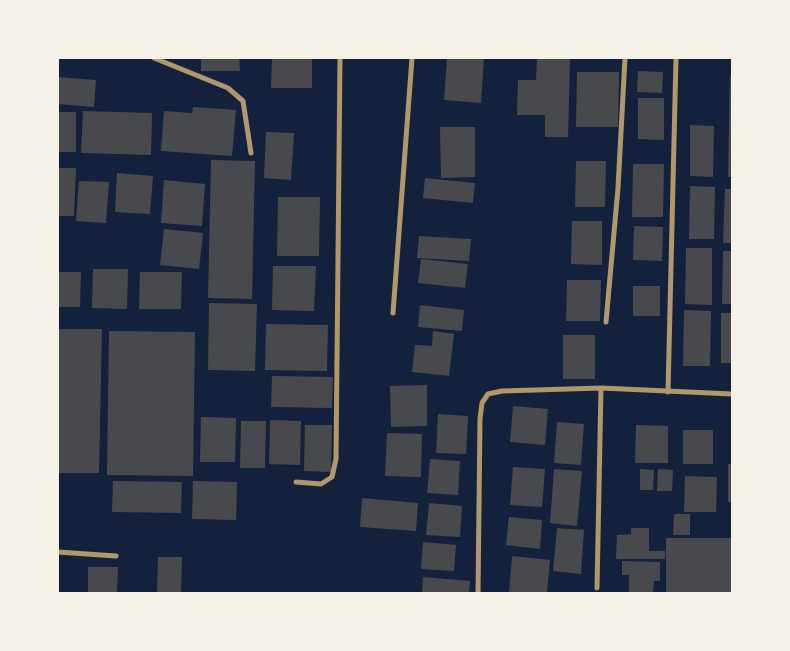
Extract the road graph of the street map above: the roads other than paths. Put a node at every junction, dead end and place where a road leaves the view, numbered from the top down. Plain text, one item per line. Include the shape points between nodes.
1 (154, 58) edge
2 (340, 58) edge
3 (412, 58) edge
4 (625, 58) edge
5 (676, 58) edge
6 (251, 152) dead end
7 (393, 313) dead end
8 (606, 322) dead end
9 (601, 388) junction
10 (668, 392) junction
11 (732, 394) edge
12 (296, 482) dead end
13 (58, 552) edge
14 (116, 556) dead end
15 (597, 588) dead end
16 (478, 594) edge

1 - 6 street via 228,88 243,101
2 - 12 street via 336,459 332,477 321,484
3 - 7 street
4 - 8 street
5 - 10 street
9 - 10 street
9 - 15 street
9 - 16 street via 502,391 488,394 482,403
10 - 11 street
13 - 14 street

